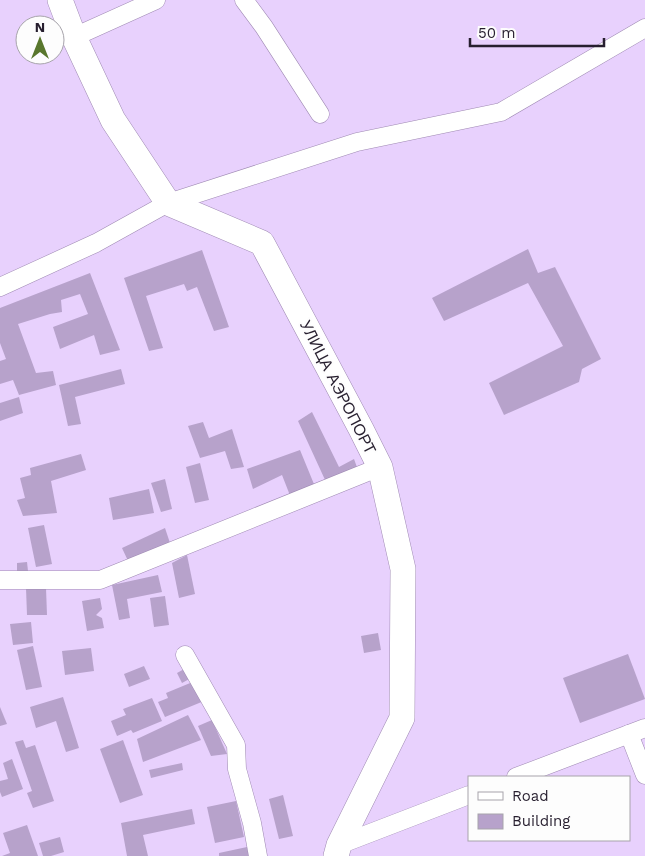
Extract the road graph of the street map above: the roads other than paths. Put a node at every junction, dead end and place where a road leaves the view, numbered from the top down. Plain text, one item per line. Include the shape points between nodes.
1 (60, 0) edge
2 (156, 0) edge
3 (244, 0) edge
4 (645, 28) edge
5 (74, 37) junction
6 (320, 114) dead end
7 (168, 203) junction
8 (0, 287) edge
9 (380, 467) junction
10 (0, 580) edge
11 (185, 655) dead end
12 (637, 731) edge
13 (645, 775) edge
14 (519, 776) edge
15 (468, 795) edge
16 (338, 850) edge
17 (258, 856) edge

1 - 5 main road
2 - 5 street
3 - 6 street
4 - 7 street via 501,112 357,142
5 - 7 main road via 113,120
7 - 8 street via 96,243
7 - 9 main road, УЛИЦА АЭРОПОРТ via 262,243
9 - 10 street via 100,580
9 - 16 main road, УЛИЦА АЭРОПОРТ via 403,569 402,718
11 - 17 street via 236,745 237,769
12 - 13 street
12 - 14 street
15 - 16 street

